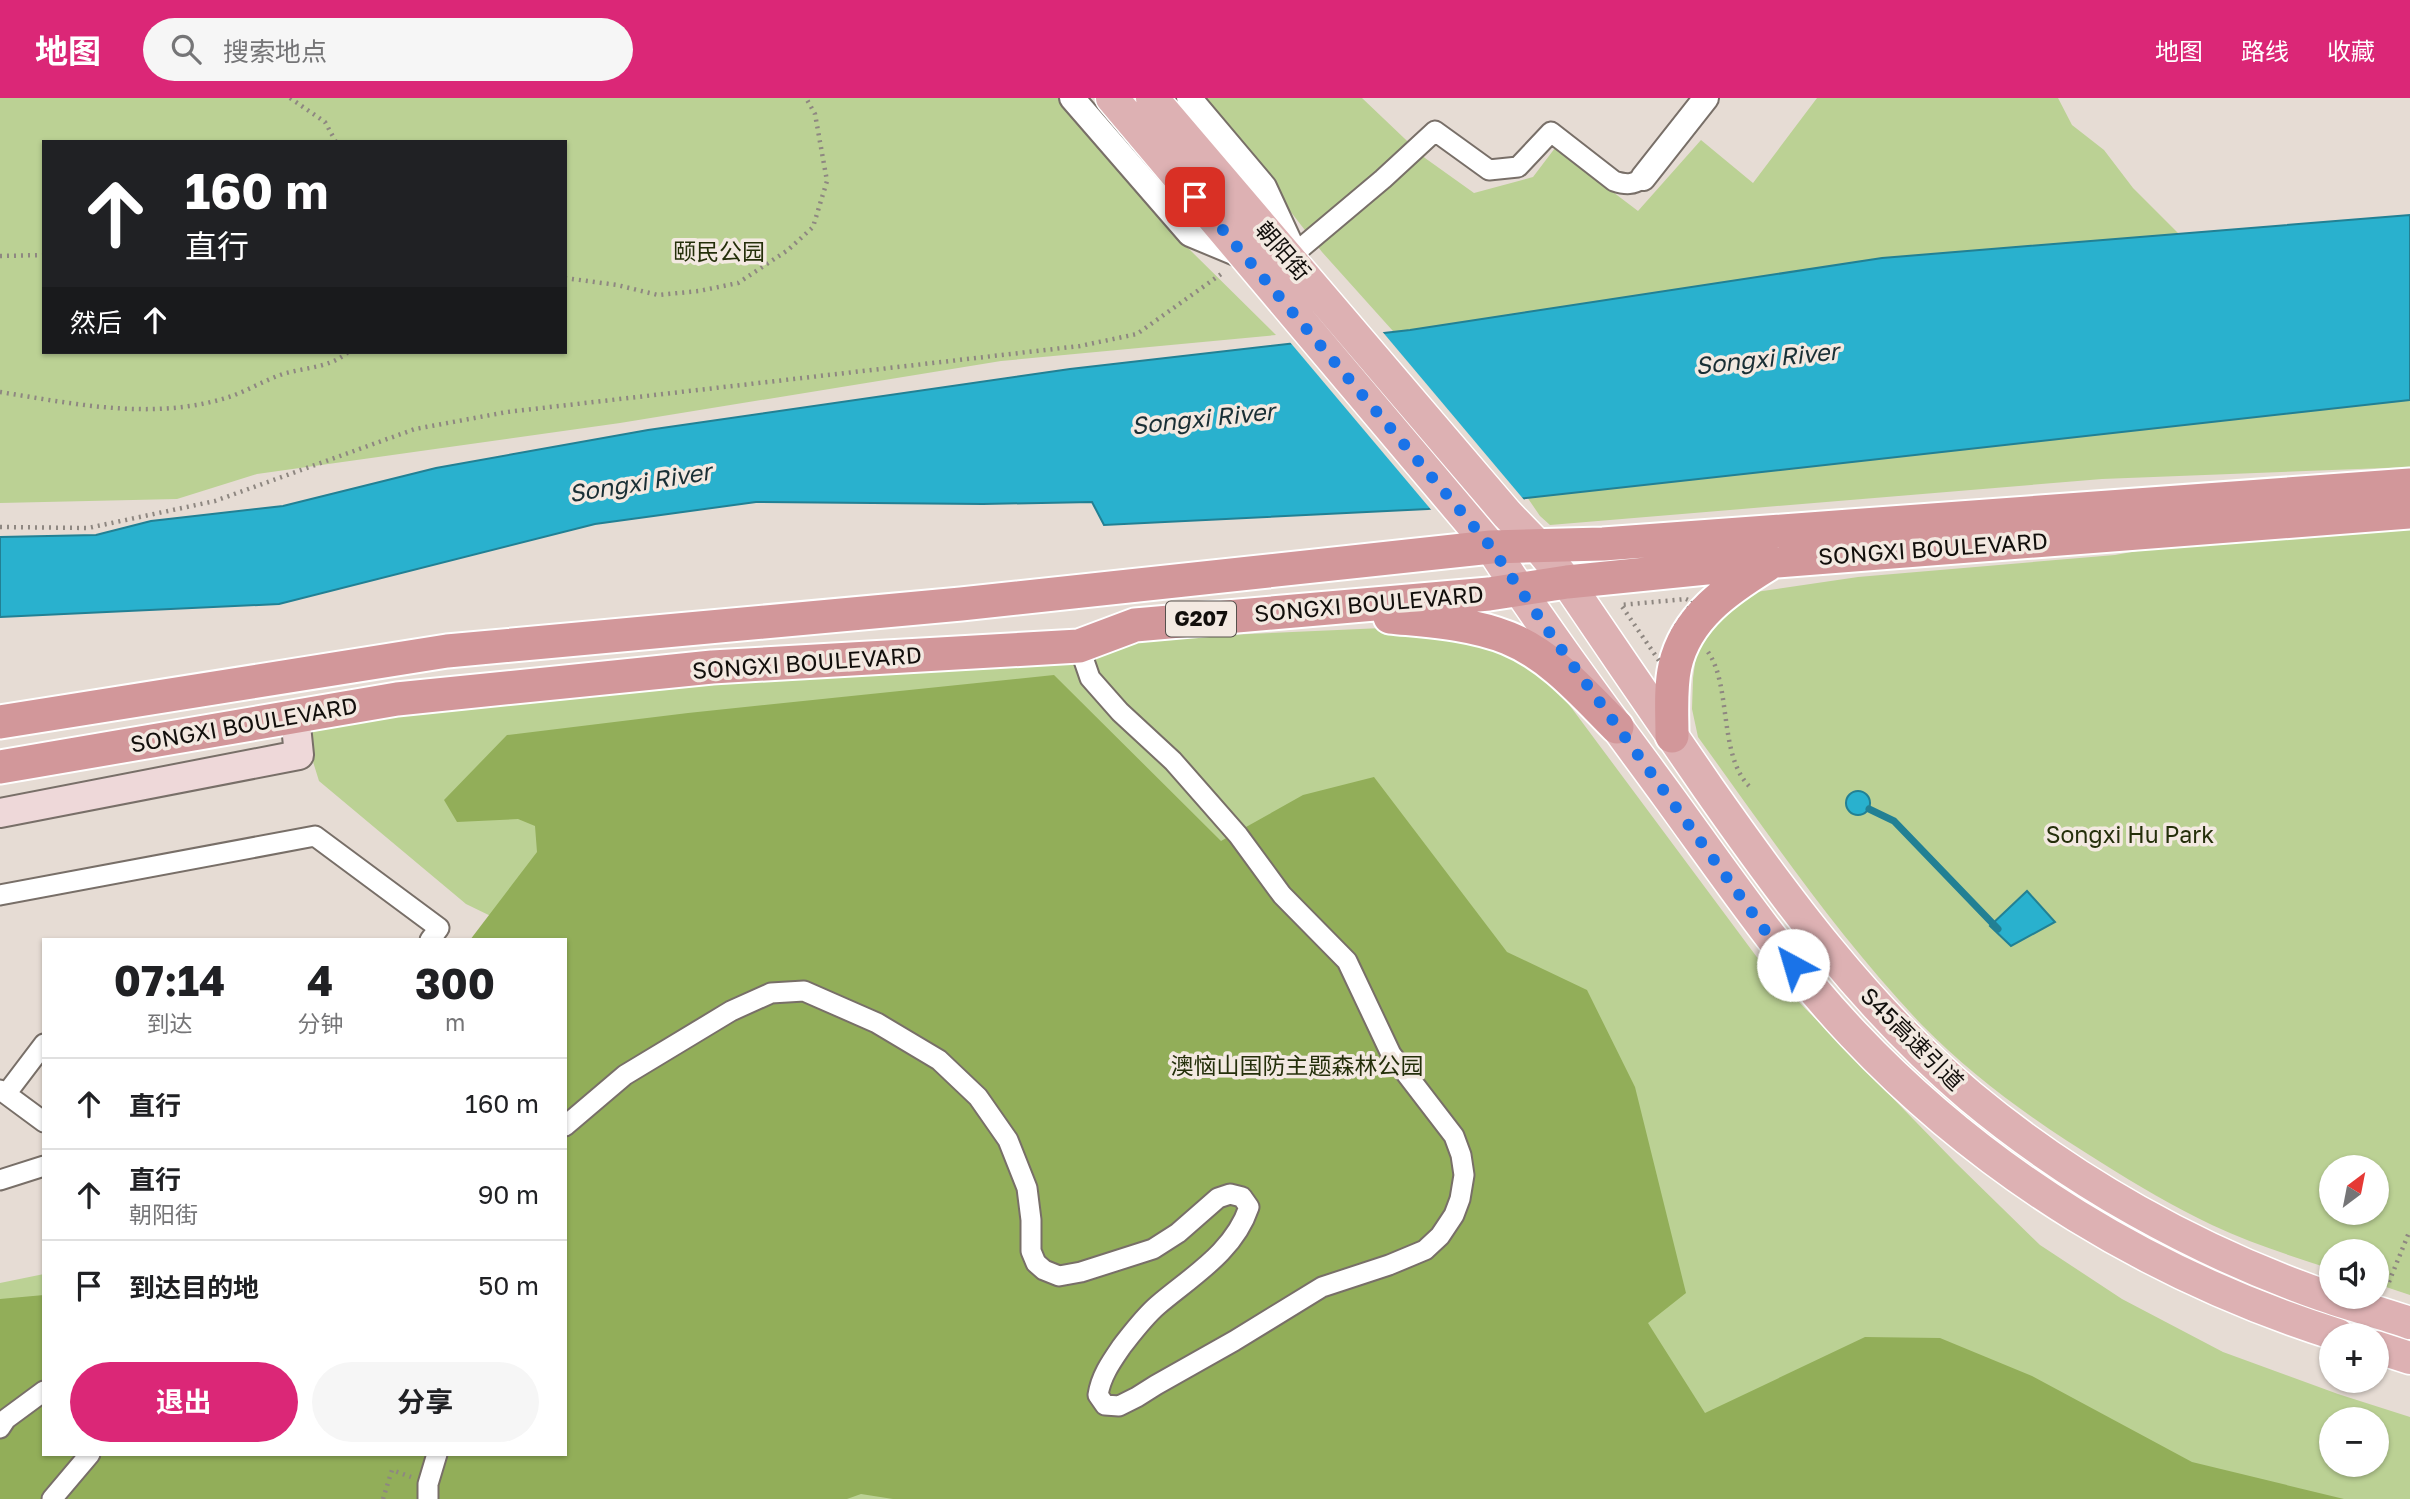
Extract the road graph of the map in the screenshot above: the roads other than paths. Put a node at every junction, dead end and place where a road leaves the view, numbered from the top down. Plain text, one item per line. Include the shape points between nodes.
1 (1072, 98) edge
2 (1112, 98) edge
3 (1152, 98) edge
4 (1189, 98) edge
5 (1706, 98) edge
6 (1643, 178) joint
7 (1245, 257) junction
8 (1296, 263) junction
9 (2410, 485) edge
10 (2410, 512) edge
11 (1507, 514) joint
12 (1466, 517) joint
13 (1537, 545) junction
14 (1491, 547) junction
15 (1776, 561) junction
16 (1567, 582) junction
17 (1519, 591) junction
18 (1318, 609) junction
19 (1079, 646) junction
20 (295, 716) junction
21 (0, 722) edge
22 (1618, 727) junction
23 (1672, 736) junction
24 (0, 767) edge
25 (0, 813) edge
26 (0, 895) edge
27 (432, 938) edge
28 (42, 1046) edge
29 (3, 1092) edge
30 (42, 1121) edge
31 (567, 1124) edge
32 (42, 1167) edge
33 (0, 1180) edge
34 (2410, 1323) edge
35 (2319, 1329) edge
36 (2389, 1352) edge
37 (2410, 1358) edge
38 (42, 1392) edge
39 (0, 1428) edge
40 (88, 1456) edge
41 (435, 1456) edge
42 (428, 1491) edge
43 (52, 1499) edge

1 - 7 street via 1190,234
2 - 7 main road, 朝阳街
3 - 8 main road, 朝阳街
4 - 8 street via 1264,187
5 - 6 street
6 - 8 street via 1635,184 1615,181 1550,132 1518,167 1489,170 1435,131
7 - 12 main road, 朝阳街
8 - 11 main road, 朝阳街
9 - 13 highway, SONGXI BOULEVARD / G207 via 1603,544
10 - 15 highway, SONGXI BOULEVARD / G207
11 - 13 main road, S45高速引道
12 - 14 main road, S45高速引道
13 - 14 highway, SONGXI BOULEVARD / G207
13 - 16 main road, S45高速引道
14 - 17 main road, S45高速引道
14 - 21 highway, SONGXI BOULEVARD / G207 via 961,604 447,651
15 - 16 highway, SONGXI BOULEVARD / G207
15 - 23 highway via 1732,586 1692,628 1675,665
16 - 17 highway, SONGXI BOULEVARD / G207
16 - 23 main road, S45高速引道
17 - 18 highway, SONGXI BOULEVARD / G207
17 - 22 main road, S45高速引道
18 - 19 highway, SONGXI BOULEVARD / G207 via 1135,625
18 - 22 highway via 1475,628 1508,638 1545,660
19 - 20 highway, SONGXI BOULEVARD / G207 via 712,667 397,699
19 - 31 street via 1090,678 1173,761 1238,835 1282,895 1347,961 1391,1055 1454,1136 1464,1175 1460,1199 1448,1226 1425,1250 1322,1287 1137,1398 1119,1406 1105,1405 1098,1395 1112,1359 1155,1307 1209,1264 1232,1239 1249,1207 1242,1197 1218,1198 1153,1249 1081,1272 1059,1276 1044,1270 1031,1251 1027,1188 1009,1140 978,1097 939,1060 877,1023 804,991 771,993 731,1011 625,1075
20 - 24 highway, SONGXI BOULEVARD / G207
20 - 25 main road via 299,755
22 - 35 main road, S45高速引道 via 1806,981 1933,1112 2017,1178 2120,1240 2190,1279
23 - 34 main road, S45高速引道 via 1826,949 1942,1070 2001,1121 2104,1191 2226,1256 2321,1295
26 - 27 street via 315,836 439,928
28 - 29 street
29 - 30 street
32 - 33 street
36 - 37 main road
38 - 39 street
40 - 43 street
41 - 42 street

